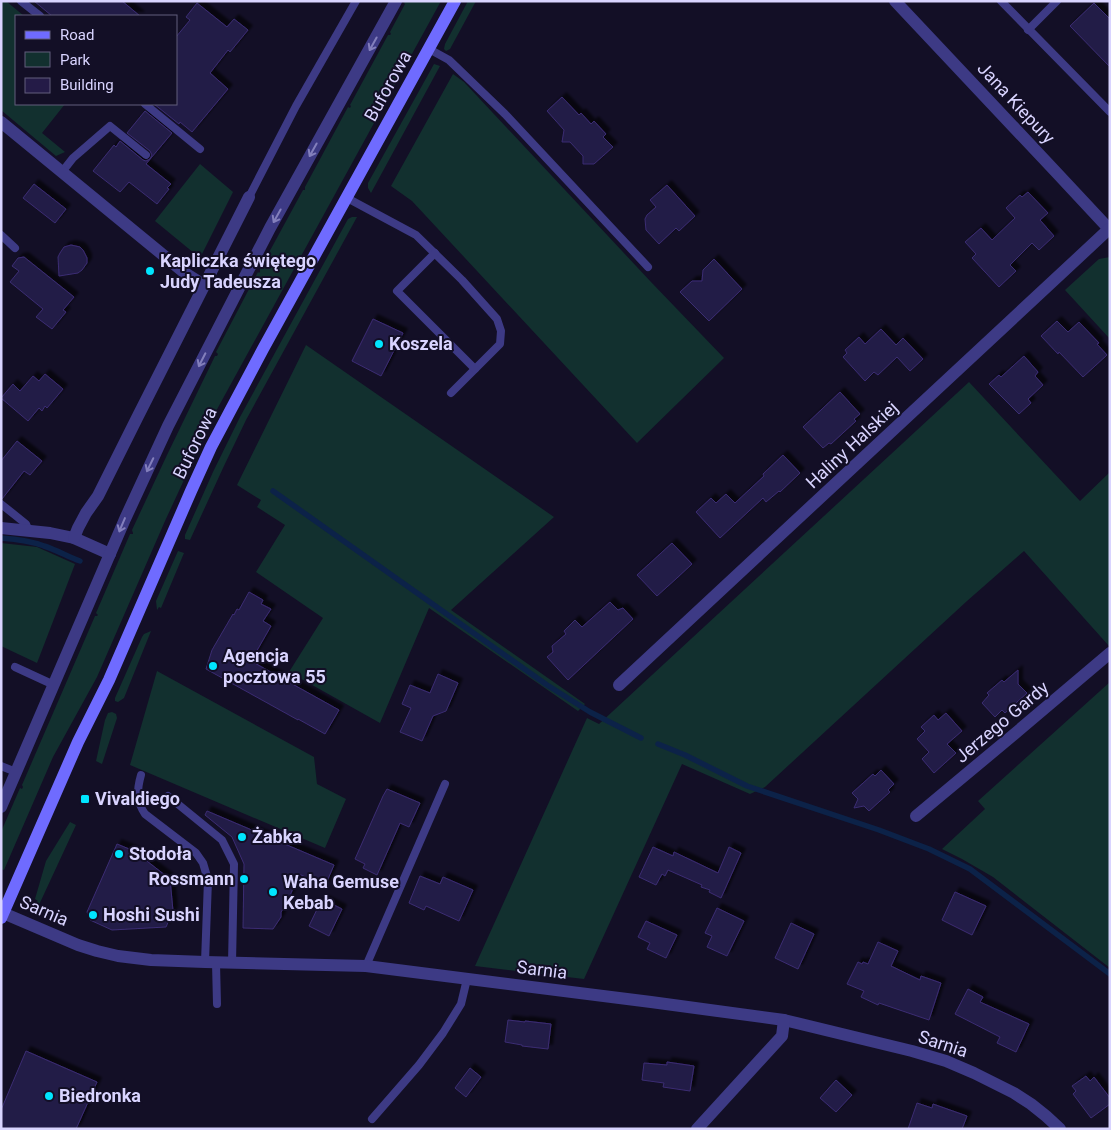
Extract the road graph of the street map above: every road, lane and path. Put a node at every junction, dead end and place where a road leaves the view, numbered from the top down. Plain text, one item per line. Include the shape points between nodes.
1 (21, 1) edge
2 (356, 1) edge
3 (396, 1) edge
4 (455, 1) edge
5 (895, 1) edge
6 (1001, 1) edge
7 (1057, 1) edge
8 (39, 15) edge
9 (1028, 30) junction
10 (429, 49) junction
11 (146, 105) edge
12 (1110, 112) edge
13 (2, 124) edge
14 (200, 149) dead end
15 (146, 155) dead end
16 (62, 172) junction
17 (249, 197) joint
18 (347, 198) junction
19 (1109, 230) edge
20 (1, 235) edge
21 (15, 248) dead end
22 (435, 253) junction
23 (648, 267) dead end
24 (204, 285) junction
25 (474, 369) junction
26 (451, 393) dead end
27 (1, 504) edge
28 (1, 528) edge
29 (29, 531) junction
30 (74, 538) junction
31 (110, 554) junction
32 (1110, 653) edge
33 (15, 667) dead end
34 (54, 685) junction
35 (620, 685) dead end
36 (1, 766) edge
37 (16, 772) junction
38 (141, 775) dead end
39 (445, 784) dead end
40 (168, 796) dead end
41 (1, 807) edge
42 (916, 816) dead end
43 (2, 915) edge
44 (210, 963) junction
45 (232, 963) junction
46 (366, 966) junction
47 (467, 978) junction
48 (217, 1004) dead end
49 (784, 1020) junction
50 (372, 1119) dead end
51 (697, 1129) edge
52 (1060, 1129) edge

1 - 8 lane
2 - 17 lane
3 -> 31 street, Buforowa via 227,310 142,480
4 - 10 main road, Buforowa
5 - 19 street, Jana Kiepury
6 - 9 lane
7 - 9 lane
9 - 12 lane
10 - 18 main road, Buforowa
10 - 23 lane via 449,60 505,114
11 - 14 lane
13 - 16 street
15 - 16 lane via 110,126
16 - 24 street
17 - 24 street
18 - 22 lane via 416,235
18 - 43 main road, Buforowa via 211,448
19 - 35 street, Haliny Halskiej
20 - 21 lane
22 - 25 lane via 497,319 500,344
22 - 25 lane via 397,291
24 - 30 street
25 - 26 lane
27 - 29 lane via 26,524
28 - 29 street
29 - 30 street
30 - 31 street
31 - 34 street, Buforowa
32 - 42 street, Jerzego Gardy
33 - 34 lane
34 - 37 street, Buforowa
36 - 37 lane
37 - 41 street, Buforowa
38 - 44 lane via 138,799 141,808 204,863 208,880
39 - 46 lane
40 - 45 lane via 222,840 234,864
43 - 44 street, Sarnia via 118,956
44 - 45 street, Sarnia
44 - 48 lane
45 - 46 street, Sarnia
46 - 47 street, Sarnia
47 - 49 street, Sarnia
47 - 50 lane via 462,1004 419,1065
49 - 51 street via 782,1036
49 - 52 street, Sarnia via 946,1061 1014,1093

